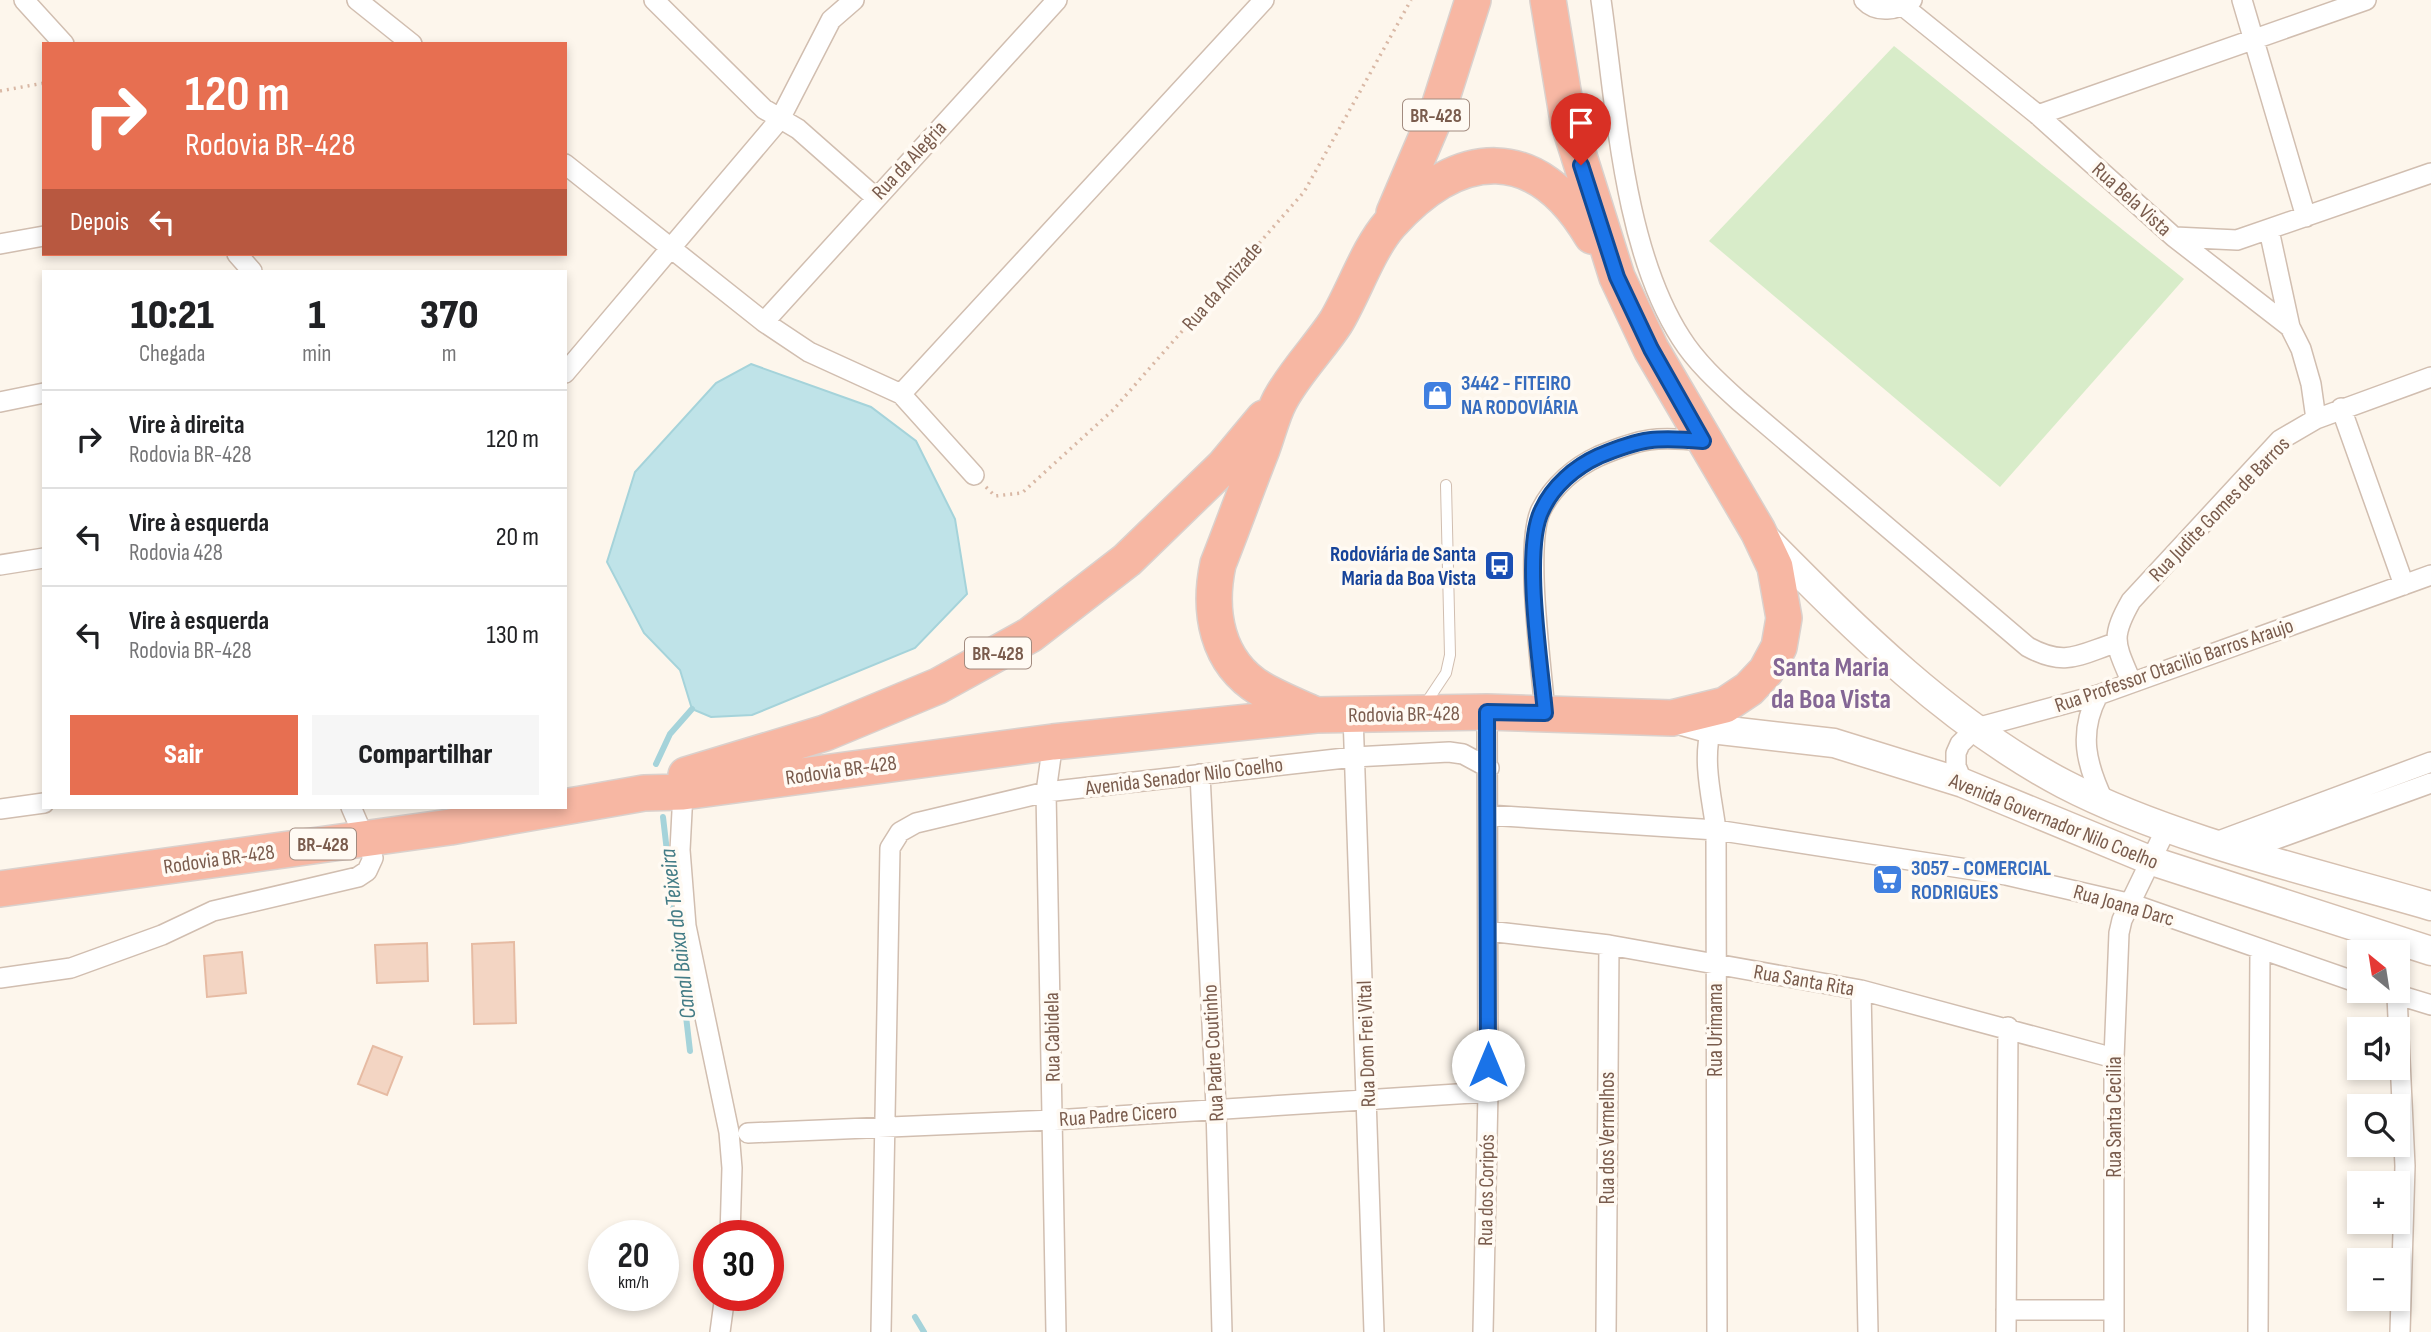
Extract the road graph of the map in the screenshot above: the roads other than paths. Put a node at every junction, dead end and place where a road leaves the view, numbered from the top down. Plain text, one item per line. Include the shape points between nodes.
1 (24, 0) edge
2 (357, 0) edge
3 (654, 0) edge
4 (842, 0) edge
5 (854, 0) edge
6 (1057, 0) edge
7 (1264, 0) edge
8 (1548, 0) edge
9 (1601, 0) edge
10 (1864, 0) edge
11 (2242, 0) edge
12 (2366, 0) edge
13 (1471, 2) edge
14 (1908, 3) edge
15 (831, 20) junction
16 (2254, 40) junction
17 (62, 42) edge
18 (410, 42) edge
19 (2038, 116) junction
20 (780, 119) junction
21 (567, 166) edge
22 (2431, 173) edge
23 (875, 197) junction
24 (2306, 217) junction
25 (1389, 226) junction
26 (2269, 230) junction
27 (42, 236) edge
28 (2174, 237) junction
29 (0, 244) edge
30 (670, 246) junction
31 (239, 256) edge
32 (250, 270) edge
33 (1617, 277) junction
34 (764, 322) junction
35 (2290, 327) junction
36 (567, 371) edge
37 (2431, 377) edge
38 (42, 393) edge
39 (901, 394) junction
40 (1280, 400) junction
41 (0, 402) edge
42 (2341, 408) junction
43 (2316, 419) junction
44 (1703, 441) junction
45 (974, 475) road end
46 (1446, 485) dead end
47 (1758, 531) junction
48 (42, 558) edge
49 (0, 565) edge
50 (2431, 575) edge
51 (2404, 585) junction
52 (2115, 643) junction
53 (2131, 681) junction
54 (2098, 695) junction
55 (1487, 712) junction
56 (1545, 713) junction
57 (1316, 715) junction
58 (1353, 715) junction
59 (1416, 715) junction
60 (1672, 718) junction
61 (1976, 728) junction
62 (1711, 729) junction
63 (1053, 742) junction
64 (1354, 757) junction
65 (2431, 762) edge
66 (1489, 768) junction
67 (1200, 774) junction
68 (1963, 783) junction
69 (2431, 783) edge
70 (683, 792) junction
71 (1046, 792) junction
72 (644, 793) junction
73 (2104, 802) junction
74 (42, 803) edge
75 (567, 806) edge
76 (0, 809) edge
77 (352, 809) edge
78 (541, 810) edge
79 (1488, 815) junction
80 (2167, 827) junction
81 (1716, 830) junction
82 (366, 838) junction
83 (2216, 842) junction
84 (2244, 851) junction
85 (2152, 861) junction
86 (0, 889) edge
87 (2132, 904) junction
88 (2431, 906) edge
89 (1488, 931) junction
90 (1609, 945) junction
91 (2260, 949) junction
92 (2431, 951) edge
93 (1714, 964) junction
94 (0, 978) edge
95 (2347, 979) edge
96 (1861, 990) junction
97 (2410, 999) edge
98 (2390, 1003) edge
99 (2431, 1005) edge
100 (2008, 1027) junction
101 (2114, 1058) junction
102 (1488, 1092) junction
103 (1368, 1100) junction
104 (1216, 1107) junction
105 (1054, 1120) junction
106 (885, 1126) junction
107 (748, 1133) dead end
108 (730, 1220) edge
109 (2006, 1310) junction
110 (2114, 1310) junction
111 (723, 1311) edge
112 (720, 1332) edge
113 (881, 1332) edge
114 (1056, 1332) edge
115 (1222, 1332) edge
116 (1374, 1332) edge
117 (1483, 1332) edge
118 (1606, 1332) edge
119 (1717, 1332) edge
120 (1868, 1332) edge
121 (2006, 1332) edge
122 (2114, 1332) edge
123 (2258, 1332) edge
124 (2400, 1332) edge

1 - 17 street
2 - 18 street
3 - 20 street via 764,109
4 - 15 street
5 - 15 street
6 - 23 street, Rua da Alegria
7 - 39 street
8 - 33 highway, Rodovia BR-428 / BR-428 via 1568,121
9 - 52 street via 1632,207 1657,293 1681,339 1729,392 2028,647 2050,659 2074,657
10 - 14 street via 1876,9
11 - 16 street
12 - 16 street
13 - 25 highway, BR-428 via 1438,110
14 - 19 street, Rua Bela Vista
15 - 20 street
16 - 19 street
16 - 24 street
19 - 28 street, Rua Bela Vista
20 - 23 street via 798,129
20 - 30 street
21 - 30 street
22 - 24 street
23 - 34 street, Rua da Alegria
24 - 26 street
25 - 33 highway via 1447,176 1475,166 1499,166 1549,184 1575,207
25 - 40 highway, BR-428 via 1336,322
26 - 28 street via 2238,240
26 - 35 street
27 - 29 street
28 - 35 street, Rua Bela Vista
30 - 34 street
30 - 36 street
31 - 32 street
33 - 44 highway, Rodovia BR-428 / BR-428
34 - 39 street via 809,352
35 - 43 street, Rua Bela Vista via 2311,384
37 - 42 street, Rua Judite Gomes de Barros
38 - 41 street
39 - 45 street
40 - 57 highway via 1218,564 1213,621 1223,648 1259,688
40 - 72 highway, Rodovia BR-428 / BR-428 via 1224,466 1128,561 1030,635 938,686 825,733 690,773
42 - 43 street, Rua Judite Gomes de Barros
42 - 51 street
43 - 52 street, Rua Judite Gomes de Barros via 2280,440 2131,601
44 - 47 highway, Rodovia BR-428 / BR-428
44 - 56 street via 1659,437 1625,445 1586,462 1558,485 1540,512 1533,554
46 - 59 lane via 1450,655 1436,692
47 - 60 highway, Rodovia BR-428 / BR-428 via 1781,590 1784,618 1779,647 1766,671 1725,705
47 - 61 main road, Avenida Governador Nilo Coelho via 1883,655
48 - 49 street
50 - 51 street, Rua Professor Otacilio Barros Araujo
51 - 53 street, Rua Professor Otacilio Barros Araujo
52 - 53 street
53 - 54 street, Rua Professor Otacilio Barros Araujo
54 - 61 street, Rua Professor Otacilio Barros Araujo
54 - 73 street via 2085,727 2085,750
55 - 56 highway, Rodovia BR-428 / BR-428
55 - 59 highway, Rodovia BR-428 / BR-428
55 - 66 street, Rua dos Coripós
56 - 60 highway, Rodovia BR-428 / BR-428
57 - 58 highway, Rodovia BR-428 / BR-428
57 - 63 highway, Rodovia BR-428 / BR-428
58 - 59 highway, Rodovia BR-428 / BR-428
58 - 64 street, Rua Dom Frei Vital
60 - 62 main road, Avenida Governador Nilo Coelho
61 - 68 street via 1956,753
61 - 73 main road, Avenida Governador Nilo Coelho via 2065,784
62 - 68 main road, Avenida Governador Nilo Coelho via 1834,743
62 - 81 street, Rua Urimama via 1708,773
63 - 70 highway, Rodovia BR-428 / BR-428
63 - 71 street, Rua Cabidela
64 - 66 street, Avenida Senador Nilo Coelho via 1449,752
64 - 67 street, Avenida Senador Nilo Coelho
64 - 103 street, Rua Dom Frei Vital
65 - 83 street
66 - 79 street, Rua dos Coripós
67 - 71 street, Avenida Senador Nilo Coelho
67 - 104 street, Rua Padre Coutinho
68 - 85 main road, Avenida Governador Nilo Coelho
69 - 84 street
70 - 72 highway, Rodovia BR-428 / BR-428
70 - 108 street via 680,850 686,926 729,1132
71 - 105 street, Rua Cabidela
71 - 106 street, Avenida Senador Nilo Coelho via 916,823 900,832 890,848
72 - 75 highway, Rodovia BR-428 / BR-428
73 - 80 main road, Avenida Governador Nilo Coelho
74 - 76 street
77 - 82 street
78 - 82 highway, Rodovia BR-428 / BR-428
79 - 81 street
79 - 89 street, Rua dos Coripós
80 - 83 main road, Avenida Governador Nilo Coelho
80 - 85 street, Rua Santa Cecilia
81 - 87 street, Rua Joana Darc via 2006,875
81 - 93 street, Rua Urimama
82 - 86 highway, Rodovia BR-428 / BR-428
82 - 94 street via 372,864 358,877 213,911 71,968
83 - 84 main road, Avenida Governador Nilo Coelho
84 - 88 main road, Avenida Governador Nilo Coelho
85 - 87 street, Rua Santa Cecilia
85 - 92 main road, Avenida Governador Nilo Coelho
87 - 91 street, Rua Joana Darc
87 - 101 street, Rua Santa Cecilia via 2119,933
89 - 90 street, Rua Santa Rita
89 - 102 street, Rua dos Coripós
90 - 93 street, Rua Santa Rita
90 - 118 street, Rua dos Vermelhos
91 - 95 street, Rua Joana Darc
91 - 123 street
93 - 96 street, Rua Santa Rita
93 - 119 street, Rua Urimama
96 - 100 street, Rua Santa Rita
96 - 120 street
97 - 99 street
98 - 124 street via 2406,1166
100 - 101 street, Rua Santa Rita
100 - 109 street
101 - 110 street, Rua Santa Cecilia
102 - 103 street, Rua Padre Cicero
102 - 117 street, Rua dos Coripós
103 - 104 street, Rua Padre Cicero
103 - 116 street, Rua Dom Frei Vital
104 - 105 street, Rua Padre Cicero
104 - 115 street, Rua Padre Coutinho
105 - 106 street, Rua Padre Cicero
105 - 114 street, Rua Cabidela
106 - 107 street, Rua Padre Cicero
106 - 113 street
109 - 110 street
109 - 121 street
110 - 122 street, Rua Santa Cecilia
111 - 112 street

